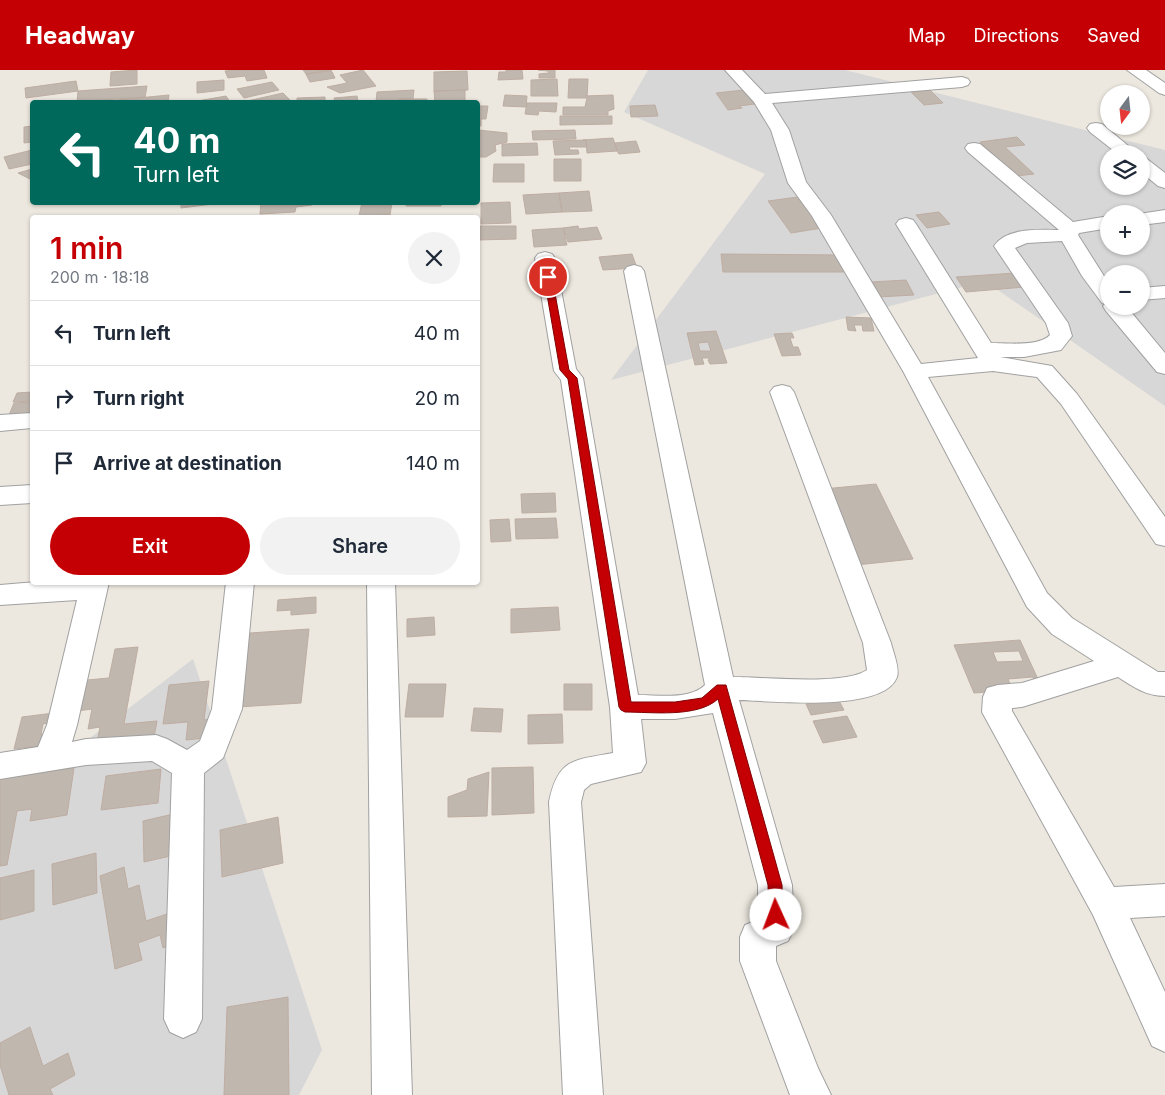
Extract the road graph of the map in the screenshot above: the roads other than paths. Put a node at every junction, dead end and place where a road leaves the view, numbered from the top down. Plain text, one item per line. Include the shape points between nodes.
1 (733, 70) edge
2 (1136, 70) edge
3 (962, 82) dead end
4 (1165, 90) edge
5 (761, 99) junction
6 (1096, 128) dead end
7 (1118, 145) edge
8 (974, 148) dead end
9 (1150, 170) edge
10 (1165, 182) edge
11 (1100, 223) edge
12 (906, 224) dead end
13 (1069, 232) junction
14 (545, 258) dead end
15 (634, 270) dead end
16 (1100, 287) edge
17 (1165, 292) edge
18 (1150, 293) edge
19 (1122, 315) edge
20 (988, 357) junction
21 (1165, 367) edge
22 (914, 371) junction
23 (782, 392) dead end
24 (30, 421) edge
25 (0, 423) edge
26 (30, 494) edge
27 (0, 496) edge
28 (1165, 537) edge
29 (240, 585) edge
30 (381, 585) edge
31 (95, 586) edge
32 (0, 595) edge
33 (1122, 664) junction
34 (722, 688) junction
35 (1161, 691) edge
36 (625, 707) junction
37 (50, 759) junction
38 (0, 766) edge
39 (188, 767) junction
40 (1165, 900) edge
41 (1106, 904) junction
42 (183, 1019) dead end
43 (1165, 1033) edge
44 (392, 1095) edge
45 (583, 1095) edge
46 (810, 1095) edge

1 - 5 street
2 - 4 street
3 - 5 street
5 - 22 street via 780,130 797,183 821,215
6 - 7 street
8 - 13 street
9 - 10 street
11 - 13 street via 1082,225
12 - 20 street
13 - 16 street
13 - 20 street via 1023,237 1004,246 1057,323 1060,336 1053,344
14 - 36 street via 565,370 572,378
15 - 34 street
17 - 18 street
19 - 21 street
20 - 22 street
20 - 28 street via 1044,371 1069,399
22 - 33 street via 1037,600 1062,626
23 - 34 street via 877,643 883,675 866,687 820,691
24 - 25 street
26 - 27 street
29 - 39 street via 227,710 212,749
30 - 44 street
31 - 32 street
31 - 37 street via 62,725
33 - 35 street
33 - 41 street via 1022,696 998,697 997,712
34 - 36 street via 706,703
34 - 46 street via 775,885 776,929 758,937 758,961
36 - 45 street via 630,763 583,772 569,783 565,802
37 - 38 street
37 - 39 street via 86,752 156,748
39 - 42 street
40 - 41 street
41 - 43 street

